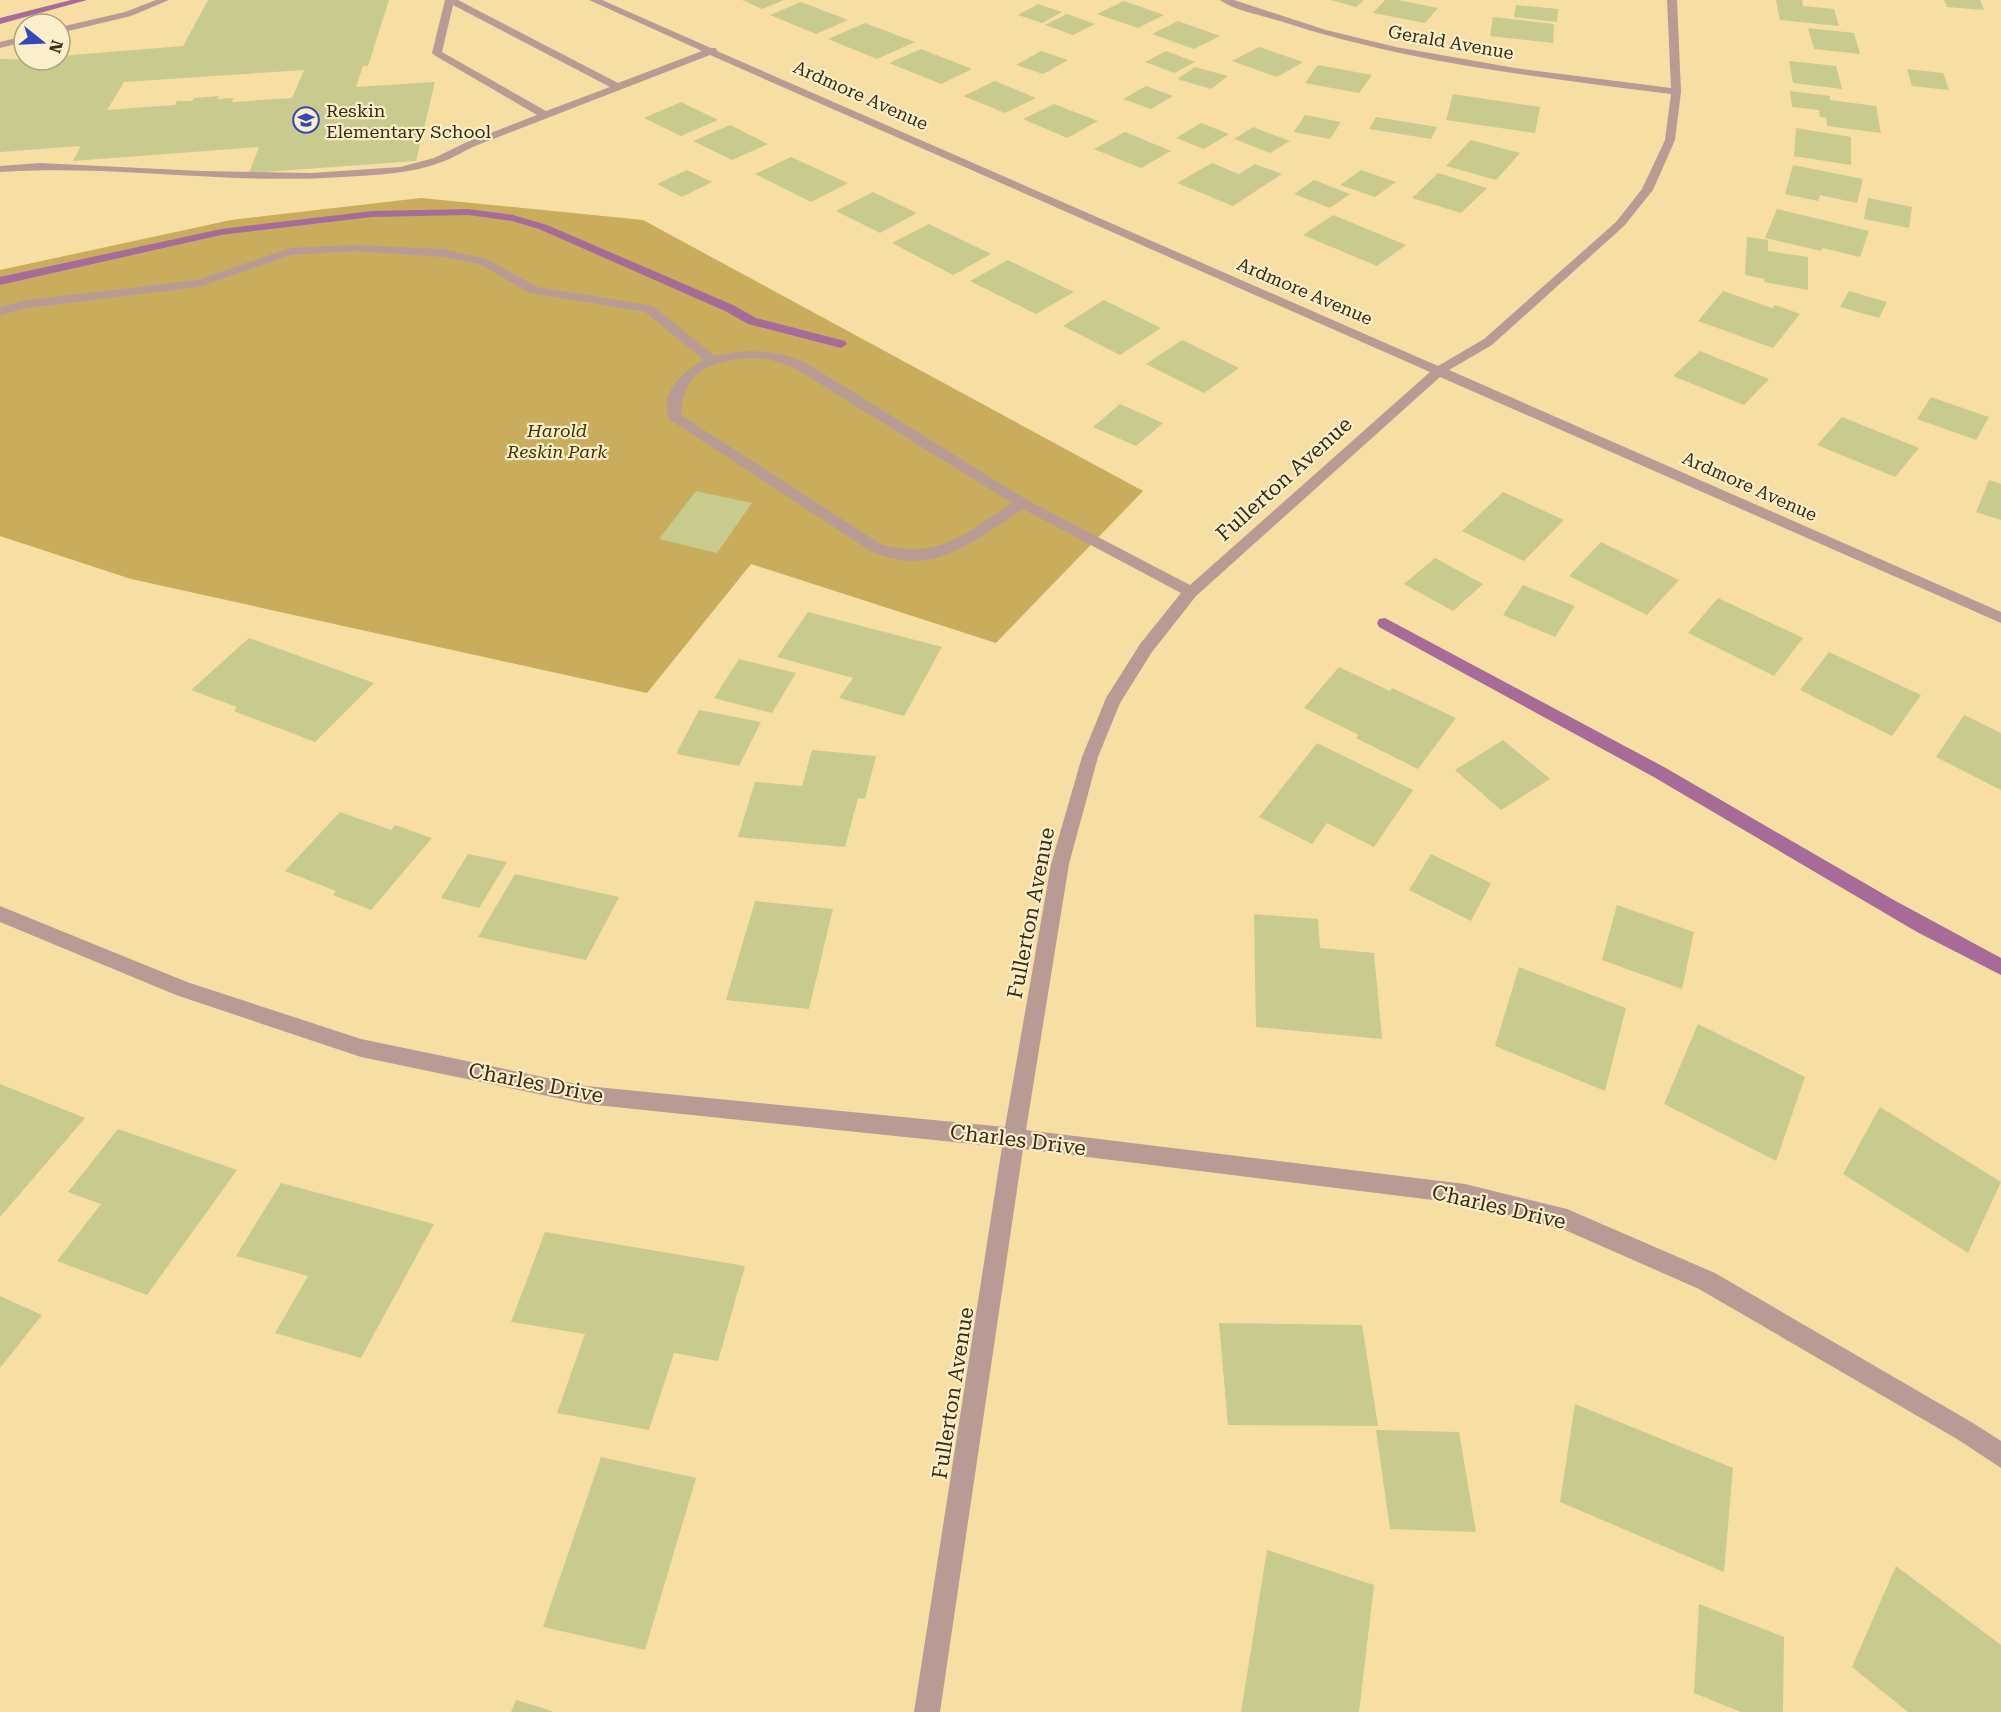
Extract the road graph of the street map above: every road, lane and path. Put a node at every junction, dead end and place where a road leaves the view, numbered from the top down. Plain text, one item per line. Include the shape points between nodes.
1 (164, 0) edge
2 (451, 0) edge
3 (594, 0) edge
4 (1225, 0) edge
5 (1672, 0) edge
6 (72, 27) edge
7 (713, 50) junction
8 (618, 87) junction
9 (1676, 92) junction
10 (545, 115) junction
11 (0, 169) edge
12 (0, 311) edge
13 (713, 361) junction
14 (1440, 370) junction
15 (1022, 503) junction
16 (1191, 592) junction
17 (2001, 618) edge
18 (0, 914) edge
19 (1014, 1138) junction
20 (2001, 1456) edge
21 (927, 1712) edge

1 - 6 street via 128,14
2 - 8 street
2 - 10 street via 437,53
3 - 7 street, Ardmore Avenue
4 - 9 street, Gerald Avenue via 1336,35 1428,57
5 - 9 street, Fullerton Avenue
7 - 8 street
7 - 14 street, Ardmore Avenue
8 - 10 street
9 - 14 street, Fullerton Avenue via 1670,140 1647,190 1620,224 1488,342
10 - 11 street via 438,160 400,170 311,176 40,166
12 - 13 street via 28,304 199,283 290,252 353,248 443,253 483,261 534,290 649,309
13 - 15 street via 758,354 798,364
13 - 15 street via 681,383 674,416 877,549 910,556 929,554 957,544
14 - 16 street, Fullerton Avenue
14 - 17 street, Ardmore Avenue
15 - 16 street
16 - 19 street, Fullerton Avenue via 1146,648 1112,702 1090,757 1060,864
18 - 19 street, Charles Drive via 183,989 361,1048 586,1095
19 - 20 street, Charles Drive via 1465,1194 1567,1220 1707,1281 1965,1431
19 - 21 street, Fullerton Avenue

